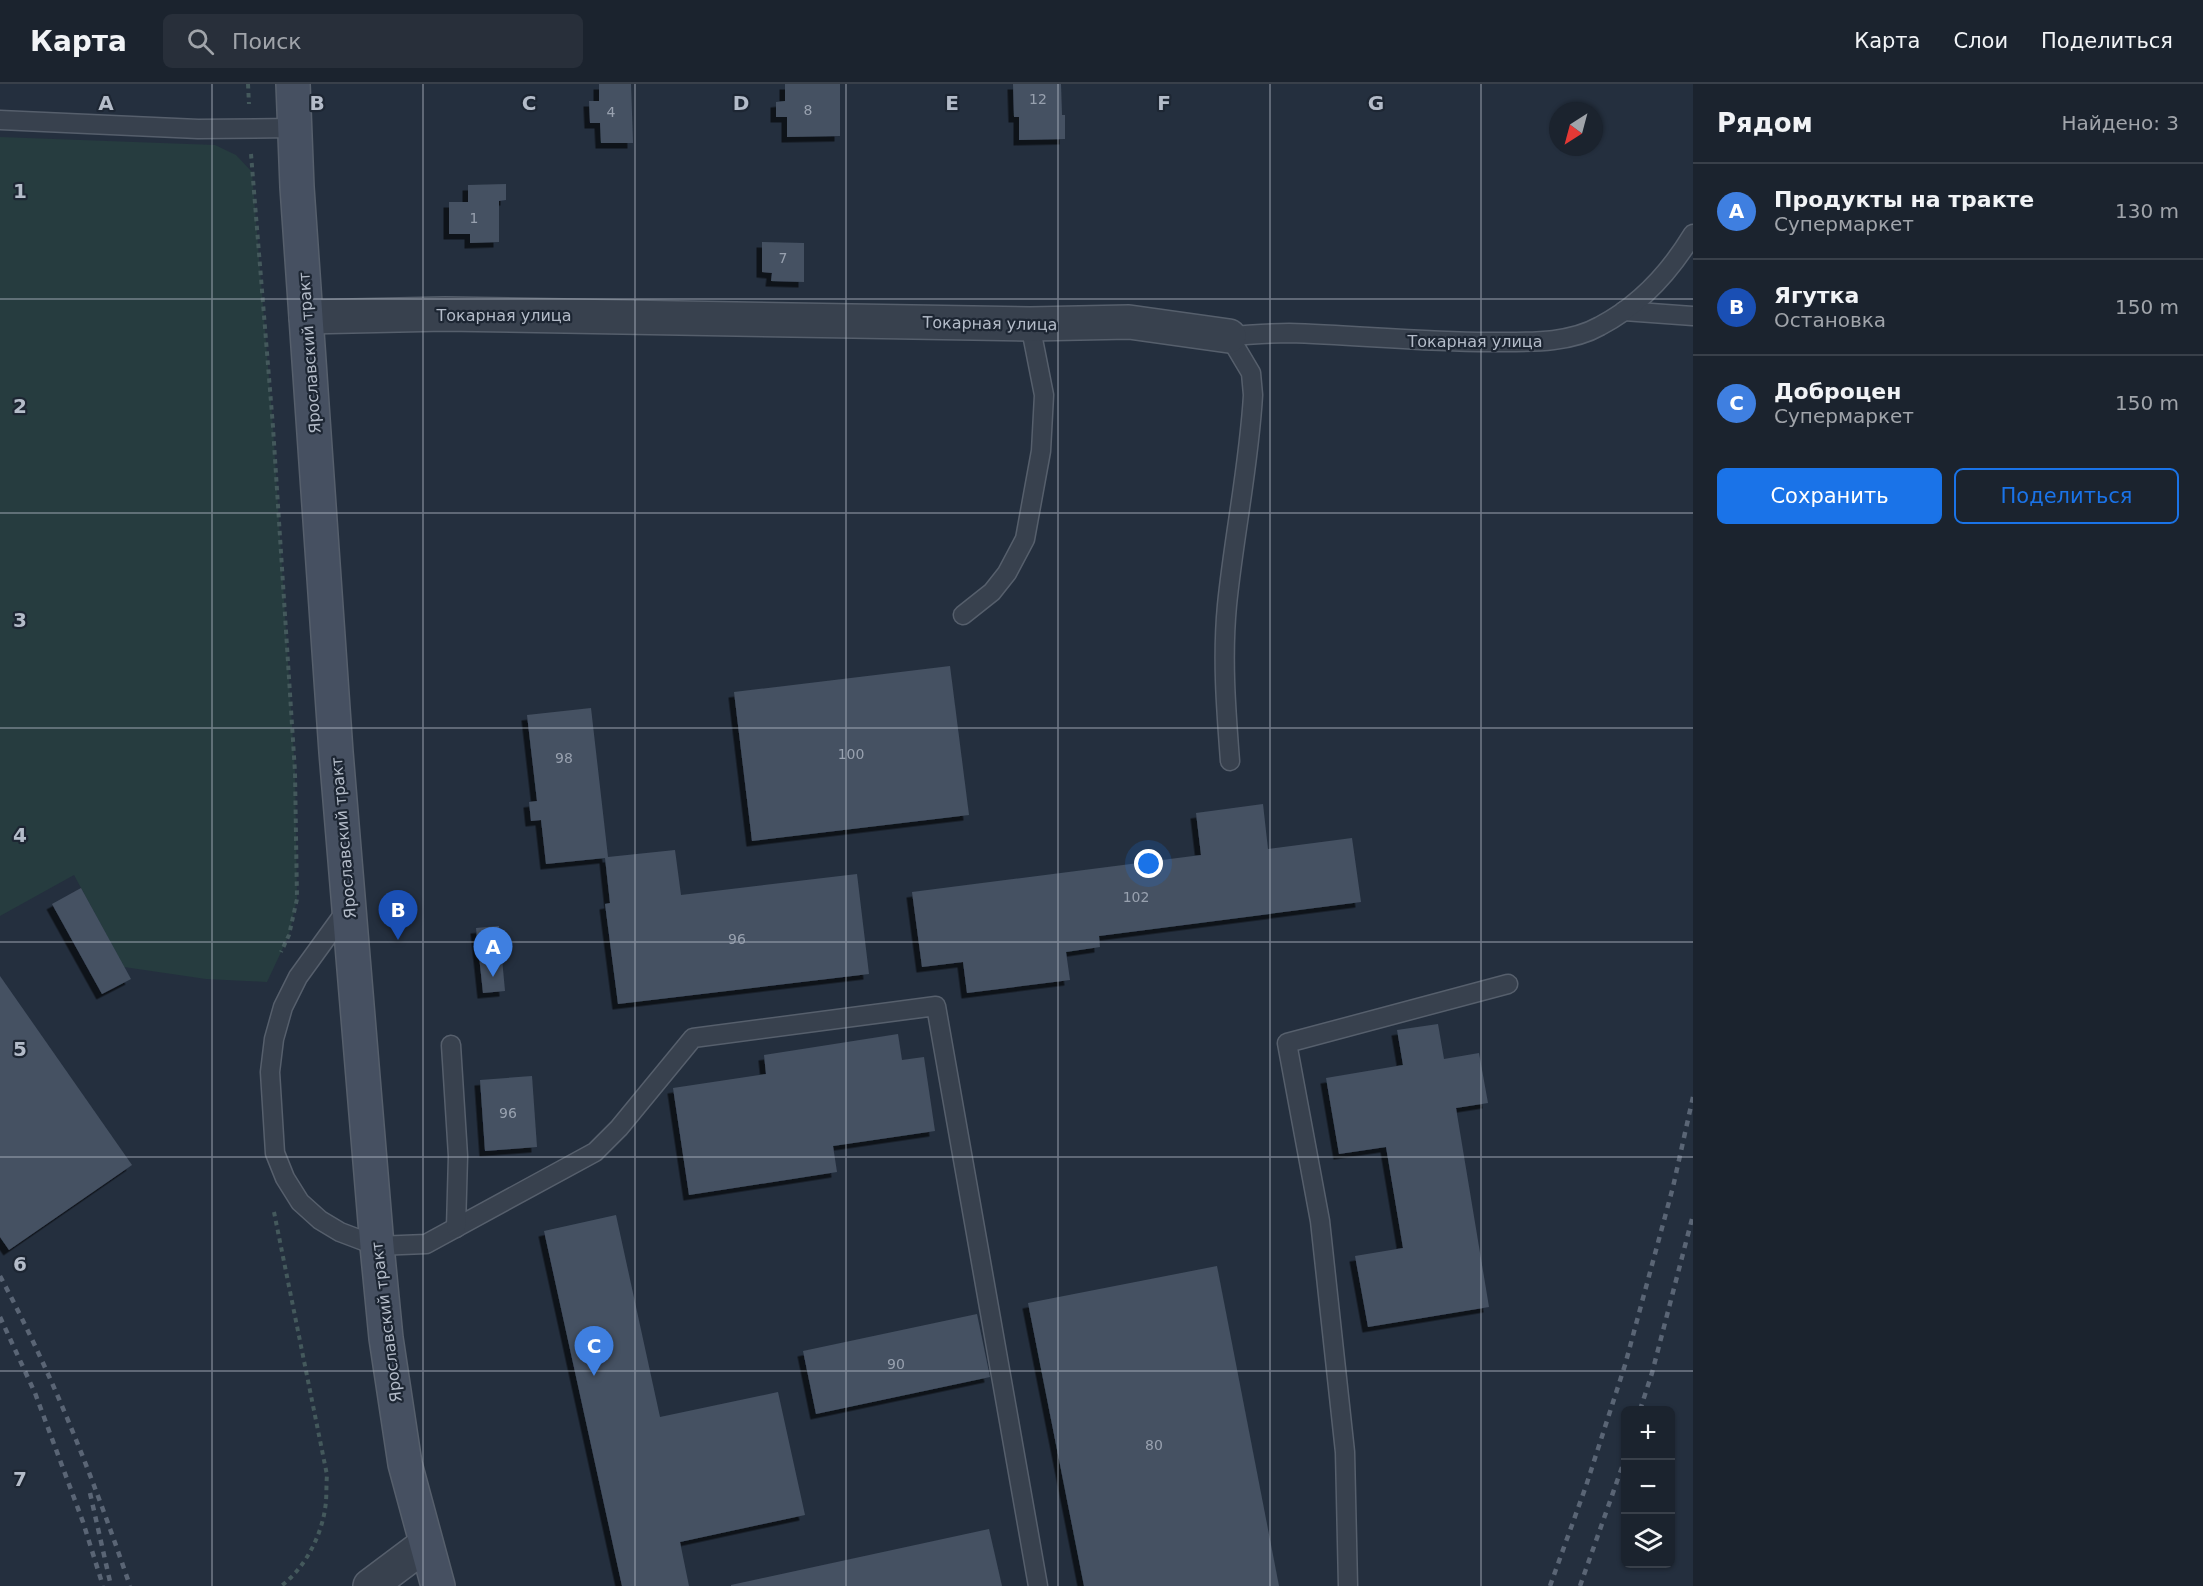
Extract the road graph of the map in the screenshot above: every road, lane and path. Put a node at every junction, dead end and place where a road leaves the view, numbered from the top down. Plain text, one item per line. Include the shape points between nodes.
1 (293, 84) edge
2 (0, 120) edge
3 (294, 128) junction
4 (252, 172) dead end
5 (1693, 234) edge
6 (1623, 311) junction
7 (1693, 316) edge
8 (306, 317) junction
9 (1030, 324) junction
10 (1230, 336) junction
11 (963, 615) dead end
12 (1230, 761) dead end
13 (349, 907) junction
14 (280, 954) dead end
15 (1508, 984) dead end
16 (451, 1045) dead end
17 (274, 1209) dead end
18 (456, 1228) junction
19 (377, 1246) junction
20 (426, 1544) junction
21 (281, 1586) edge
22 (370, 1586) edge
23 (438, 1586) edge
24 (1038, 1586) edge
25 (1348, 1586) edge

1 - 3 street, Ярославский тракт
2 - 3 lane via 198,129
3 - 8 street, Ярославский тракт
4 - 14 path via 295,772 297,899
5 - 6 lane, Токарная улица via 1657,284
6 - 7 lane
6 - 10 lane, Токарная улица via 1599,327 1544,342 1449,343 1287,333
8 - 9 street, Токарная улица via 564,315
8 - 13 street, Ярославский тракт
9 - 10 street, Токарная улица via 1129,322
9 - 11 lane via 1044,395 1041,451 1025,539 992,592
10 - 12 lane via 1251,373 1253,395 1227,605 1224,665
13 - 19 street, Ярославский тракт
13 - 19 lane via 298,977 283,1007 270,1072 275,1153 300,1202 340,1232
15 - 25 lane via 1287,1043 1320,1221 1345,1452
16 - 18 lane via 458,1156
17 - 21 path via 327,1475 325,1510 312,1550
18 - 19 lane via 426,1244
18 - 24 lane via 595,1152 693,1038 936,1006
19 - 20 street, Ярославский тракт via 405,1464
20 - 22 street
20 - 23 street, Ярославский тракт

